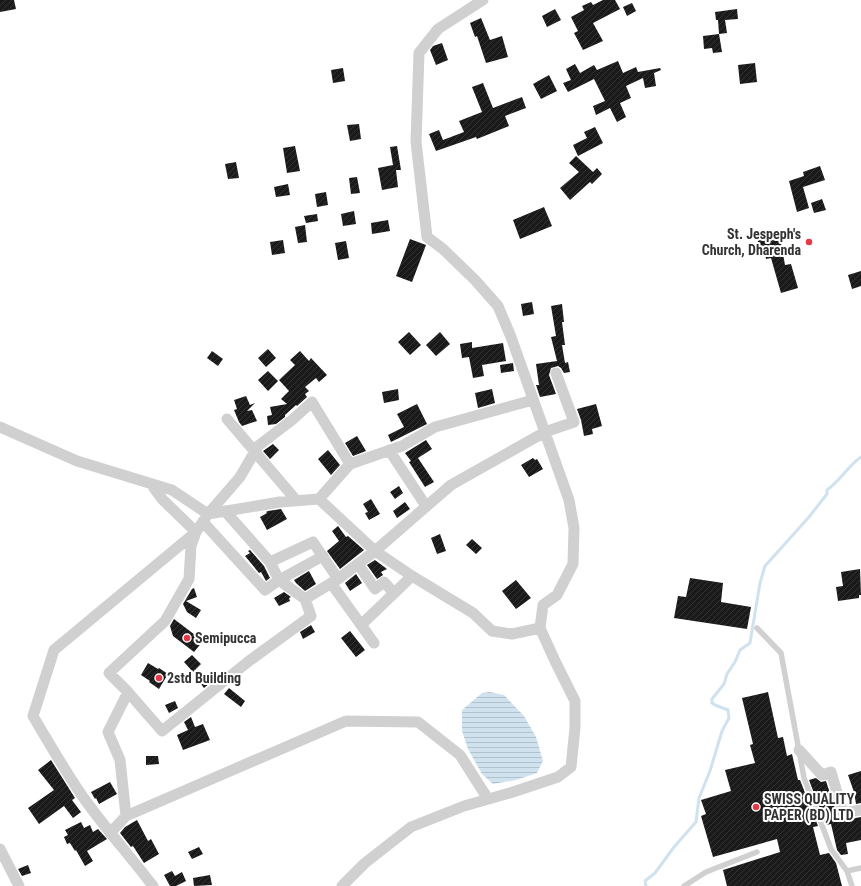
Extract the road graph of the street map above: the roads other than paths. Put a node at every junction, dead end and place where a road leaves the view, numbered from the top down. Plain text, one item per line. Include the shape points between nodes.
1 (483, 0) edge
2 (556, 373) dead end
3 (533, 400) junction
4 (227, 420) dead end
5 (0, 426) edge
6 (545, 432) junction
7 (389, 450) junction
8 (254, 452) junction
9 (350, 464) junction
10 (151, 484) junction
11 (319, 498) junction
12 (296, 500) junction
13 (426, 506) junction
14 (225, 511) junction
15 (205, 518) junction
16 (196, 532) junction
17 (375, 551) junction
18 (323, 556) junction
19 (270, 562) junction
20 (358, 564) junction
21 (412, 576) junction
22 (279, 580) junction
23 (334, 581) junction
24 (394, 593) junction
25 (305, 598) junction
26 (361, 625) junction
27 (540, 628) junction
28 (757, 628) dead end
29 (374, 643) dead end
30 (128, 692) junction
31 (799, 750) junction
32 (488, 799) junction
33 (861, 810) edge
34 (126, 816) junction
35 (110, 833) junction
36 (0, 849) edge
37 (757, 852) dead end
38 (861, 868) edge
39 (847, 871) junction
40 (19, 886) edge
41 (153, 886) edge
42 (342, 886) edge
43 (684, 886) edge
44 (852, 886) edge

1 - 3 street via 438,29 419,53 416,142 427,237 475,280 498,306
2 - 6 street via 574,422
3 - 6 street
3 - 7 street via 435,426 402,446
4 - 8 street
5 - 10 street via 77,461
6 - 13 street via 451,485
6 - 27 street via 569,500 574,528 573,564 557,595 543,605
7 - 9 street
7 - 13 street
8 - 9 street via 312,402
8 - 12 street
8 - 15 street via 240,477
9 - 11 street
10 - 15 street via 172,490
10 - 16 street via 162,499
11 - 12 street
11 - 17 street
12 - 14 street
13 - 17 street
14 - 15 street
14 - 19 street
15 - 16 street
15 - 22 street via 265,590
16 - 30 street via 191,546 189,579 165,621 109,673
16 - 35 street via 54,650 33,716 82,796
17 - 20 street
17 - 21 street
18 - 19 street via 313,542
18 - 22 street
18 - 23 street
19 - 22 street
20 - 23 street
20 - 24 street via 375,589 384,582
21 - 24 street
21 - 27 street via 473,613 492,631 512,634
22 - 25 street
23 - 25 street
23 - 26 street
24 - 26 street
25 - 30 street via 311,616 249,661 162,731
26 - 29 street
27 - 32 street via 575,701 571,767 558,777
28 - 31 lane via 781,653
30 - 34 street via 108,732 120,760
31 - 33 street via 822,775 831,772 844,813
31 - 39 lane via 804,778 831,849
32 - 34 street via 460,755 418,722 346,722
32 - 42 street via 411,828 365,863
34 - 35 street
35 - 41 street
36 - 40 street
37 - 43 lane via 706,872
38 - 39 lane
39 - 44 lane

